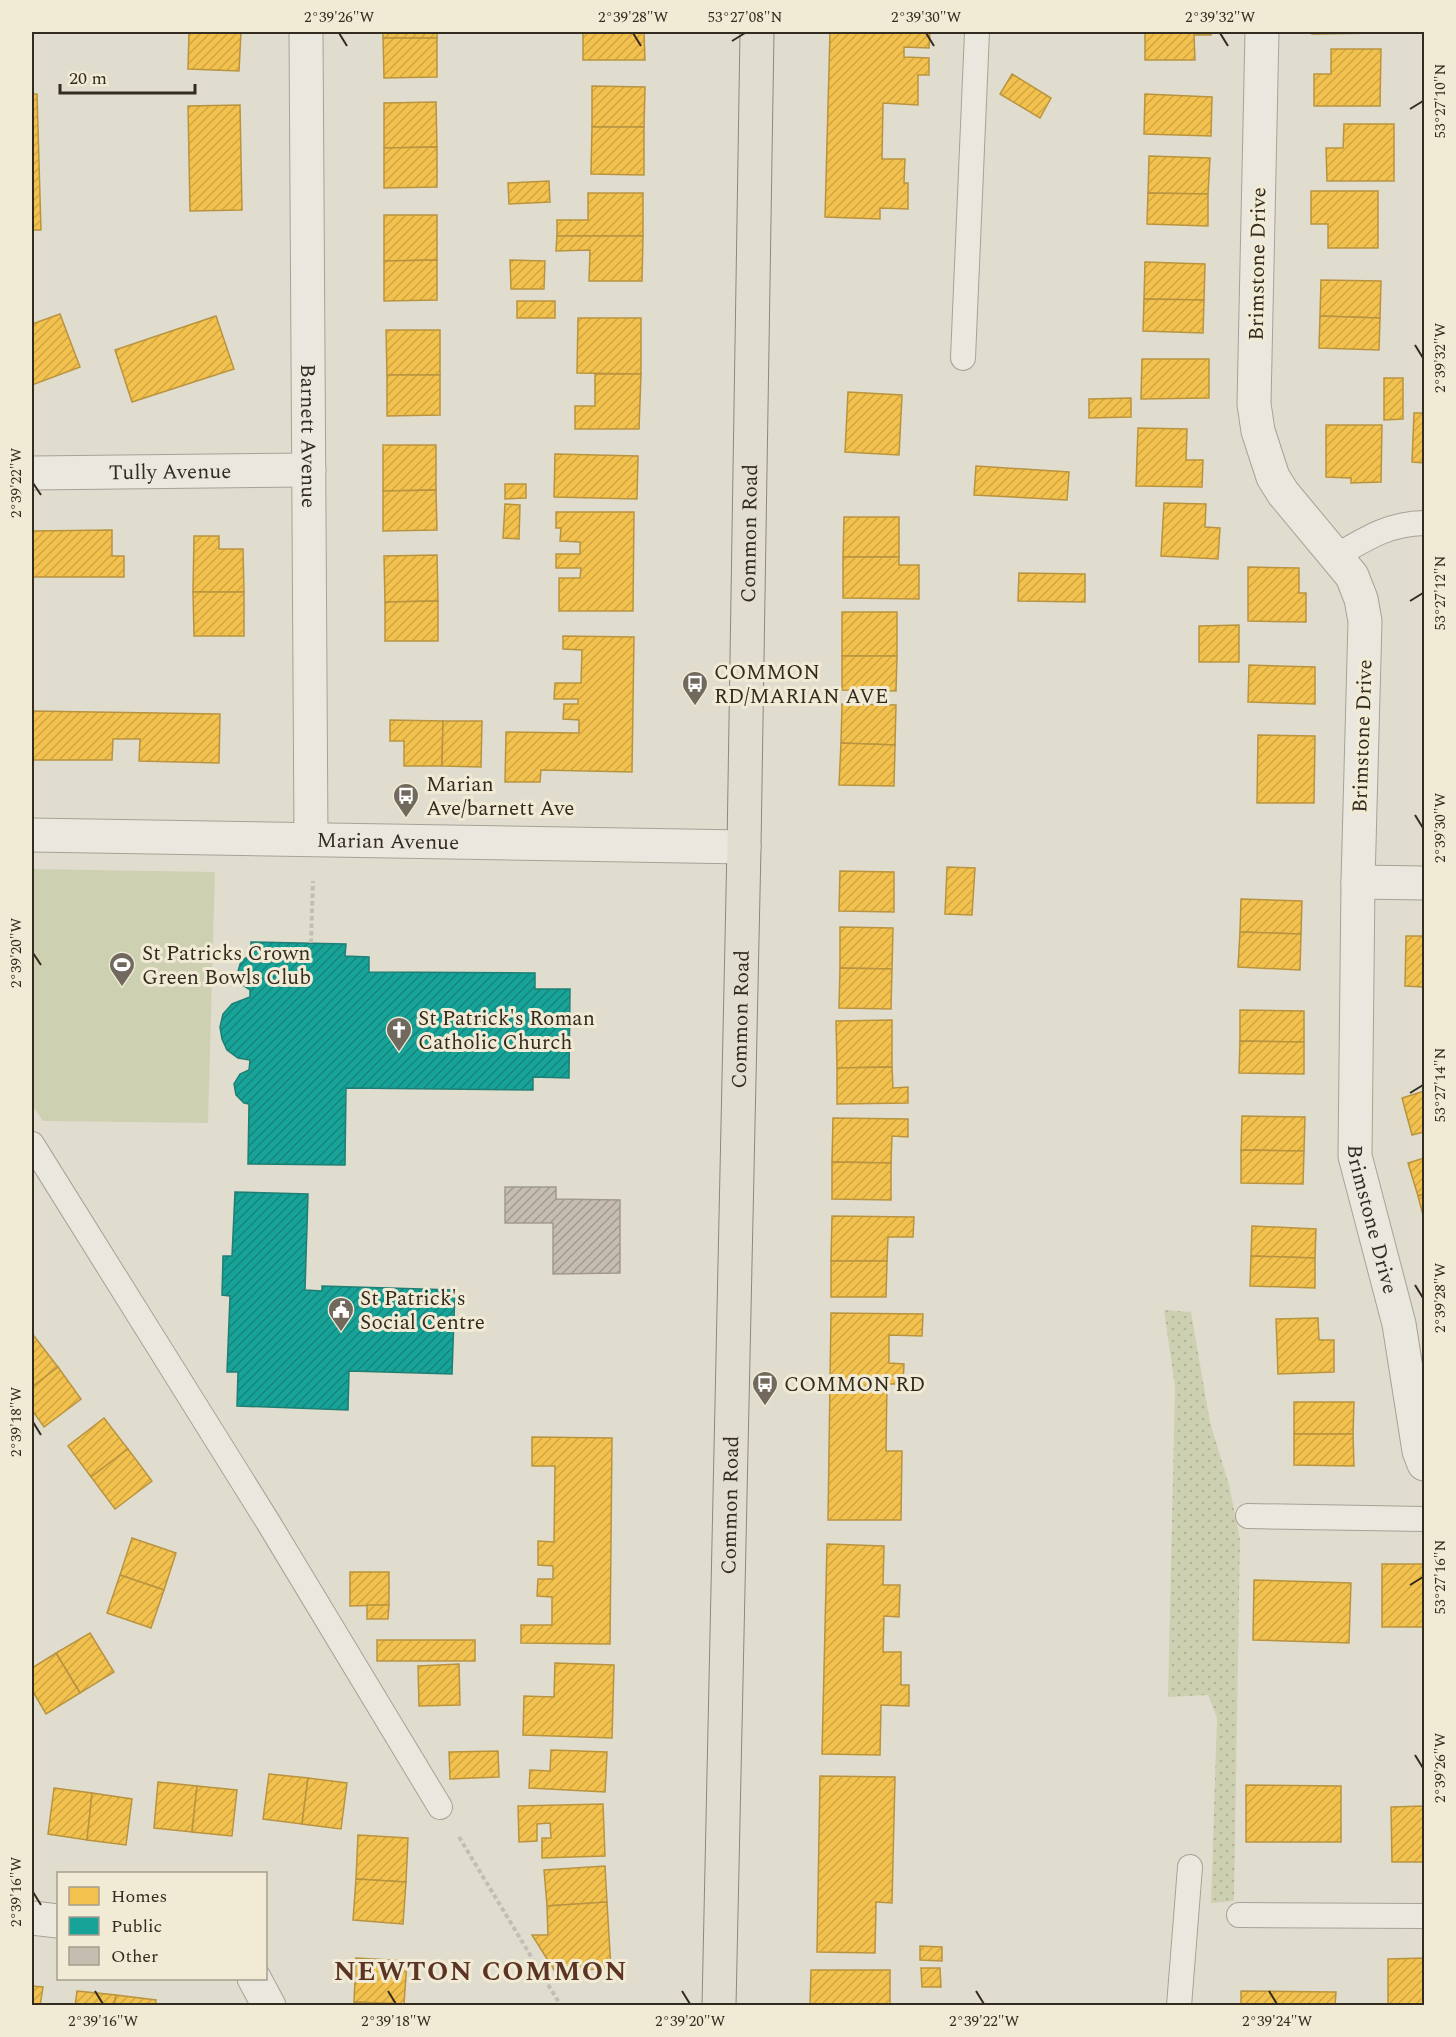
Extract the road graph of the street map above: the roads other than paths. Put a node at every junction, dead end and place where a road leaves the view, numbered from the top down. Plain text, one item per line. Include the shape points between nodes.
1 (306, 32) edge
2 (758, 32) edge
3 (977, 32) edge
4 (1262, 32) edge
5 (963, 358) dead end
6 (309, 470) junction
7 (32, 473) edge
8 (1425, 523) edge
9 (1336, 556) junction
10 (32, 835) edge
11 (311, 838) junction
12 (744, 847) junction
13 (1358, 882) junction
14 (1425, 883) edge
15 (32, 1144) edge
16 (1425, 1464) edge
17 (1248, 1516) dead end
18 (1425, 1519) edge
19 (440, 1807) road end
20 (1190, 1867) dead end
21 (1239, 1915) dead end
22 (1425, 1916) edge
23 (32, 1918) edge
24 (57, 1921) edge
25 (255, 1980) edge
26 (269, 2006) edge
27 (718, 2006) edge
28 (1179, 2006) edge

1 - 6 street, Barnett Avenue
2 - 12 main road, Common Road
3 - 5 lane
4 - 9 street, Brimstone Drive via 1254,405 1273,477
6 - 7 street, Tully Avenue
6 - 11 street, Barnett Avenue
8 - 9 lane via 1385,529
9 - 13 street, Brimstone Drive via 1352,576 1365,621
10 - 11 street, Marian Avenue
11 - 12 street, Marian Avenue
12 - 27 main road, Common Road
13 - 14 street
13 - 16 street, Brimstone Drive via 1355,1156 1399,1324 1419,1451
15 - 19 lane
17 - 18 lane
20 - 28 lane
21 - 22 lane
23 - 24 street
25 - 26 street

